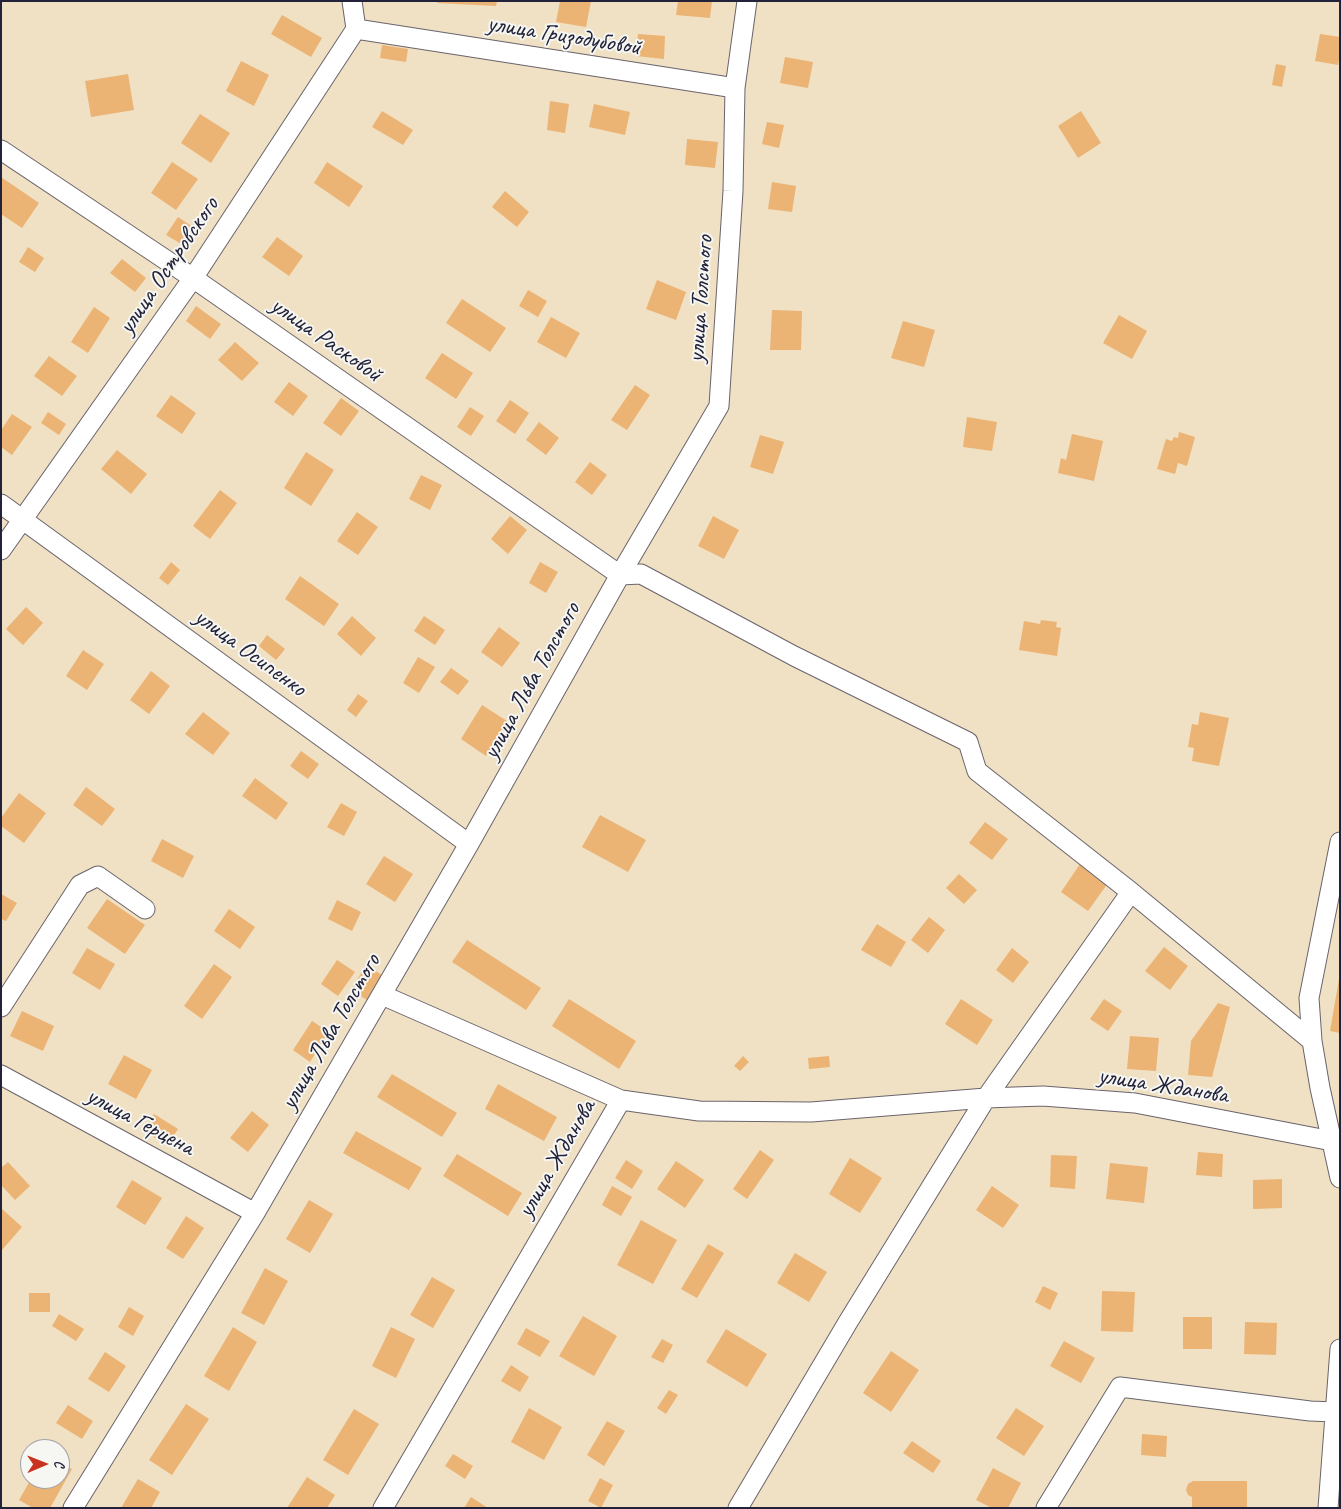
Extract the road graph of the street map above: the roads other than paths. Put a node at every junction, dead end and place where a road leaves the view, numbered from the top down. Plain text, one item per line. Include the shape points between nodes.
1 (352, 1) edge
2 (747, 1) edge
3 (356, 29) junction
4 (735, 88) junction
5 (1, 150) edge
6 (193, 278) junction
7 (1, 504) edge
8 (23, 519) junction
9 (1, 550) edge
10 (620, 575) junction
11 (1340, 842) edge
12 (469, 844) junction
13 (1131, 892) junction
14 (145, 909) dead end
15 (382, 995) junction
16 (1, 1007) edge
17 (1312, 1041) junction
18 (1, 1075) edge
19 (986, 1098) junction
20 (621, 1100) junction
21 (1332, 1140) junction
22 (1340, 1178) edge
23 (255, 1213) junction
24 (1340, 1349) edge
25 (1335, 1412) junction
26 (74, 1508) edge
27 (383, 1508) edge
28 (738, 1508) edge
29 (1046, 1508) edge
30 (1328, 1508) edge

1 - 3 street
2 - 4 street, улица Толстого
3 - 4 street, улица Гризодубовой
3 - 6 street, улица Островского
4 - 10 street, улица Толстого via 733,191 718,406
5 - 6 street, улица Расковой
6 - 8 street, улица Островского
6 - 10 street, улица Расковой
7 - 8 street, улица Осипенко
8 - 9 street, улица Островского
8 - 12 street, улица Осипенко
10 - 12 street, улица Льва Толстого
10 - 13 street via 641,574 794,656 968,742 977,771
11 - 17 street via 1309,998
12 - 15 street, улица Льва Толстого
13 - 17 street
13 - 19 street
14 - 16 street via 98,876 80,885
15 - 20 street
15 - 23 street, улица Льва Толстого
17 - 21 street
18 - 23 street, улица Герцена
19 - 20 street, улица Жданова via 811,1112 699,1111
19 - 21 street, улица Жданова via 1044,1096 1135,1103
19 - 28 street
20 - 27 street, улица Жданова
21 - 22 street
23 - 26 street, улица Льва Толстого
24 - 25 street
25 - 29 street via 1120,1387
25 - 30 street

